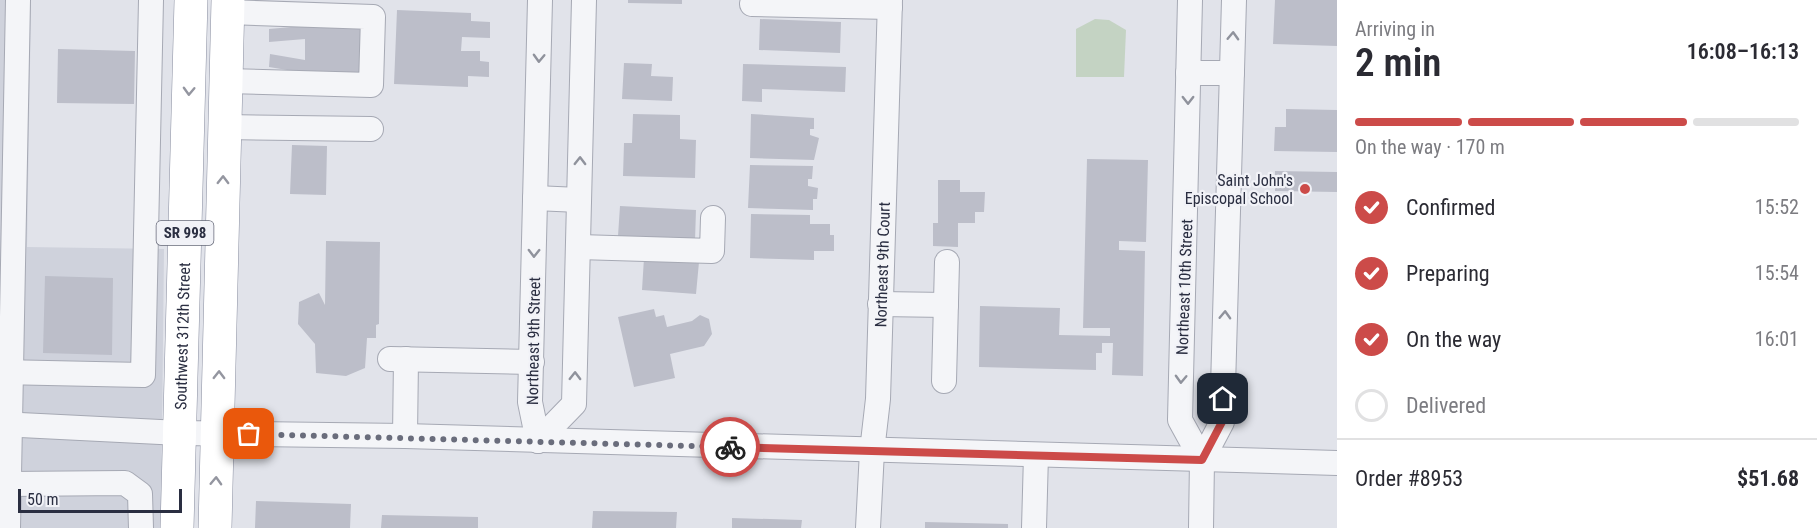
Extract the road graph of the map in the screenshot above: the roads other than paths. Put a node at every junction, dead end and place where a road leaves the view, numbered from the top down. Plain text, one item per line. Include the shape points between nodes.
1 (18, 0) edge
2 (151, 0) edge
3 (191, 0) edge
4 (540, 0) edge
5 (584, 0) edge
6 (753, 0) edge
7 (1190, 0) edge
8 (1234, 0) edge
9 (890, 4) edge
10 (228, 6) edge
11 (1188, 73) junction
12 (1232, 73) junction
13 (226, 81) junction
14 (225, 128) junction
15 (371, 129) dead end
16 (535, 198) junction
17 (579, 200) junction
18 (713, 218) dead end
19 (579, 247) junction
20 (947, 262) dead end
21 (880, 304) junction
22 (946, 305) junction
23 (532, 362) junction
24 (5, 372) edge
25 (944, 381) dead end
26 (4, 425) edge
27 (180, 433) junction
28 (217, 433) junction
29 (405, 436) junction
30 (538, 441) junction
31 (872, 451) junction
32 (1036, 455) junction
33 (1202, 460) junction
34 (1337, 463) edge
35 (5, 478) edge
36 (8, 528) edge
37 (141, 528) edge
38 (177, 528) edge
39 (214, 528) edge
40 (867, 528) edge
41 (1034, 528) edge
42 (1201, 528) edge

1 - 24 street
2 - 24 street via 143,375
3 -> 27 highway, Southwest 312th Street / SR 998
4 -> 16 street, Northeast 9th Street
17 -> 5 street, Northeast 9th Street
6 - 9 street via 752,4
7 - 11 street, Northeast 10th Street
12 -> 8 street, Northeast 10th Street
9 - 21 street, Northeast 9th Court
10 - 13 highway, SR 998
10 - 13 street via 373,17 373,28 371,85
11 - 12 street
11 -> 33 street, Northeast 10th Street via 1180,420
33 -> 12 street, Northeast 10th Street via 1222,422
13 - 14 highway, SR 998
14 - 15 street
28 -> 14 highway, SR 998
16 - 17 street
16 -> 23 street, Northeast 9th Street
17 - 19 street, Northeast 9th Street
18 - 19 street via 712,251
30 -> 19 street, Northeast 9th Street via 574,404
20 - 22 street
21 - 22 street
21 - 31 street, Northeast 9th Court via 878,399
22 - 25 street
23 - 29 street via 398,359
23 - 30 street, Northeast 9th Street via 530,402
24 - 26 street
26 - 27 street
26 - 35 street
27 - 28 street
27 - 38 highway, Southwest 312th Street / SR 998
28 - 29 street
39 -> 28 highway, SR 998
29 - 30 street
30 - 31 street
31 - 32 street
31 - 40 street, Northeast 9th Court
32 - 33 street
32 - 41 street
33 - 34 street
33 - 42 street, Northeast 10th Street
35 - 36 street
35 - 37 street via 125,483 140,494

